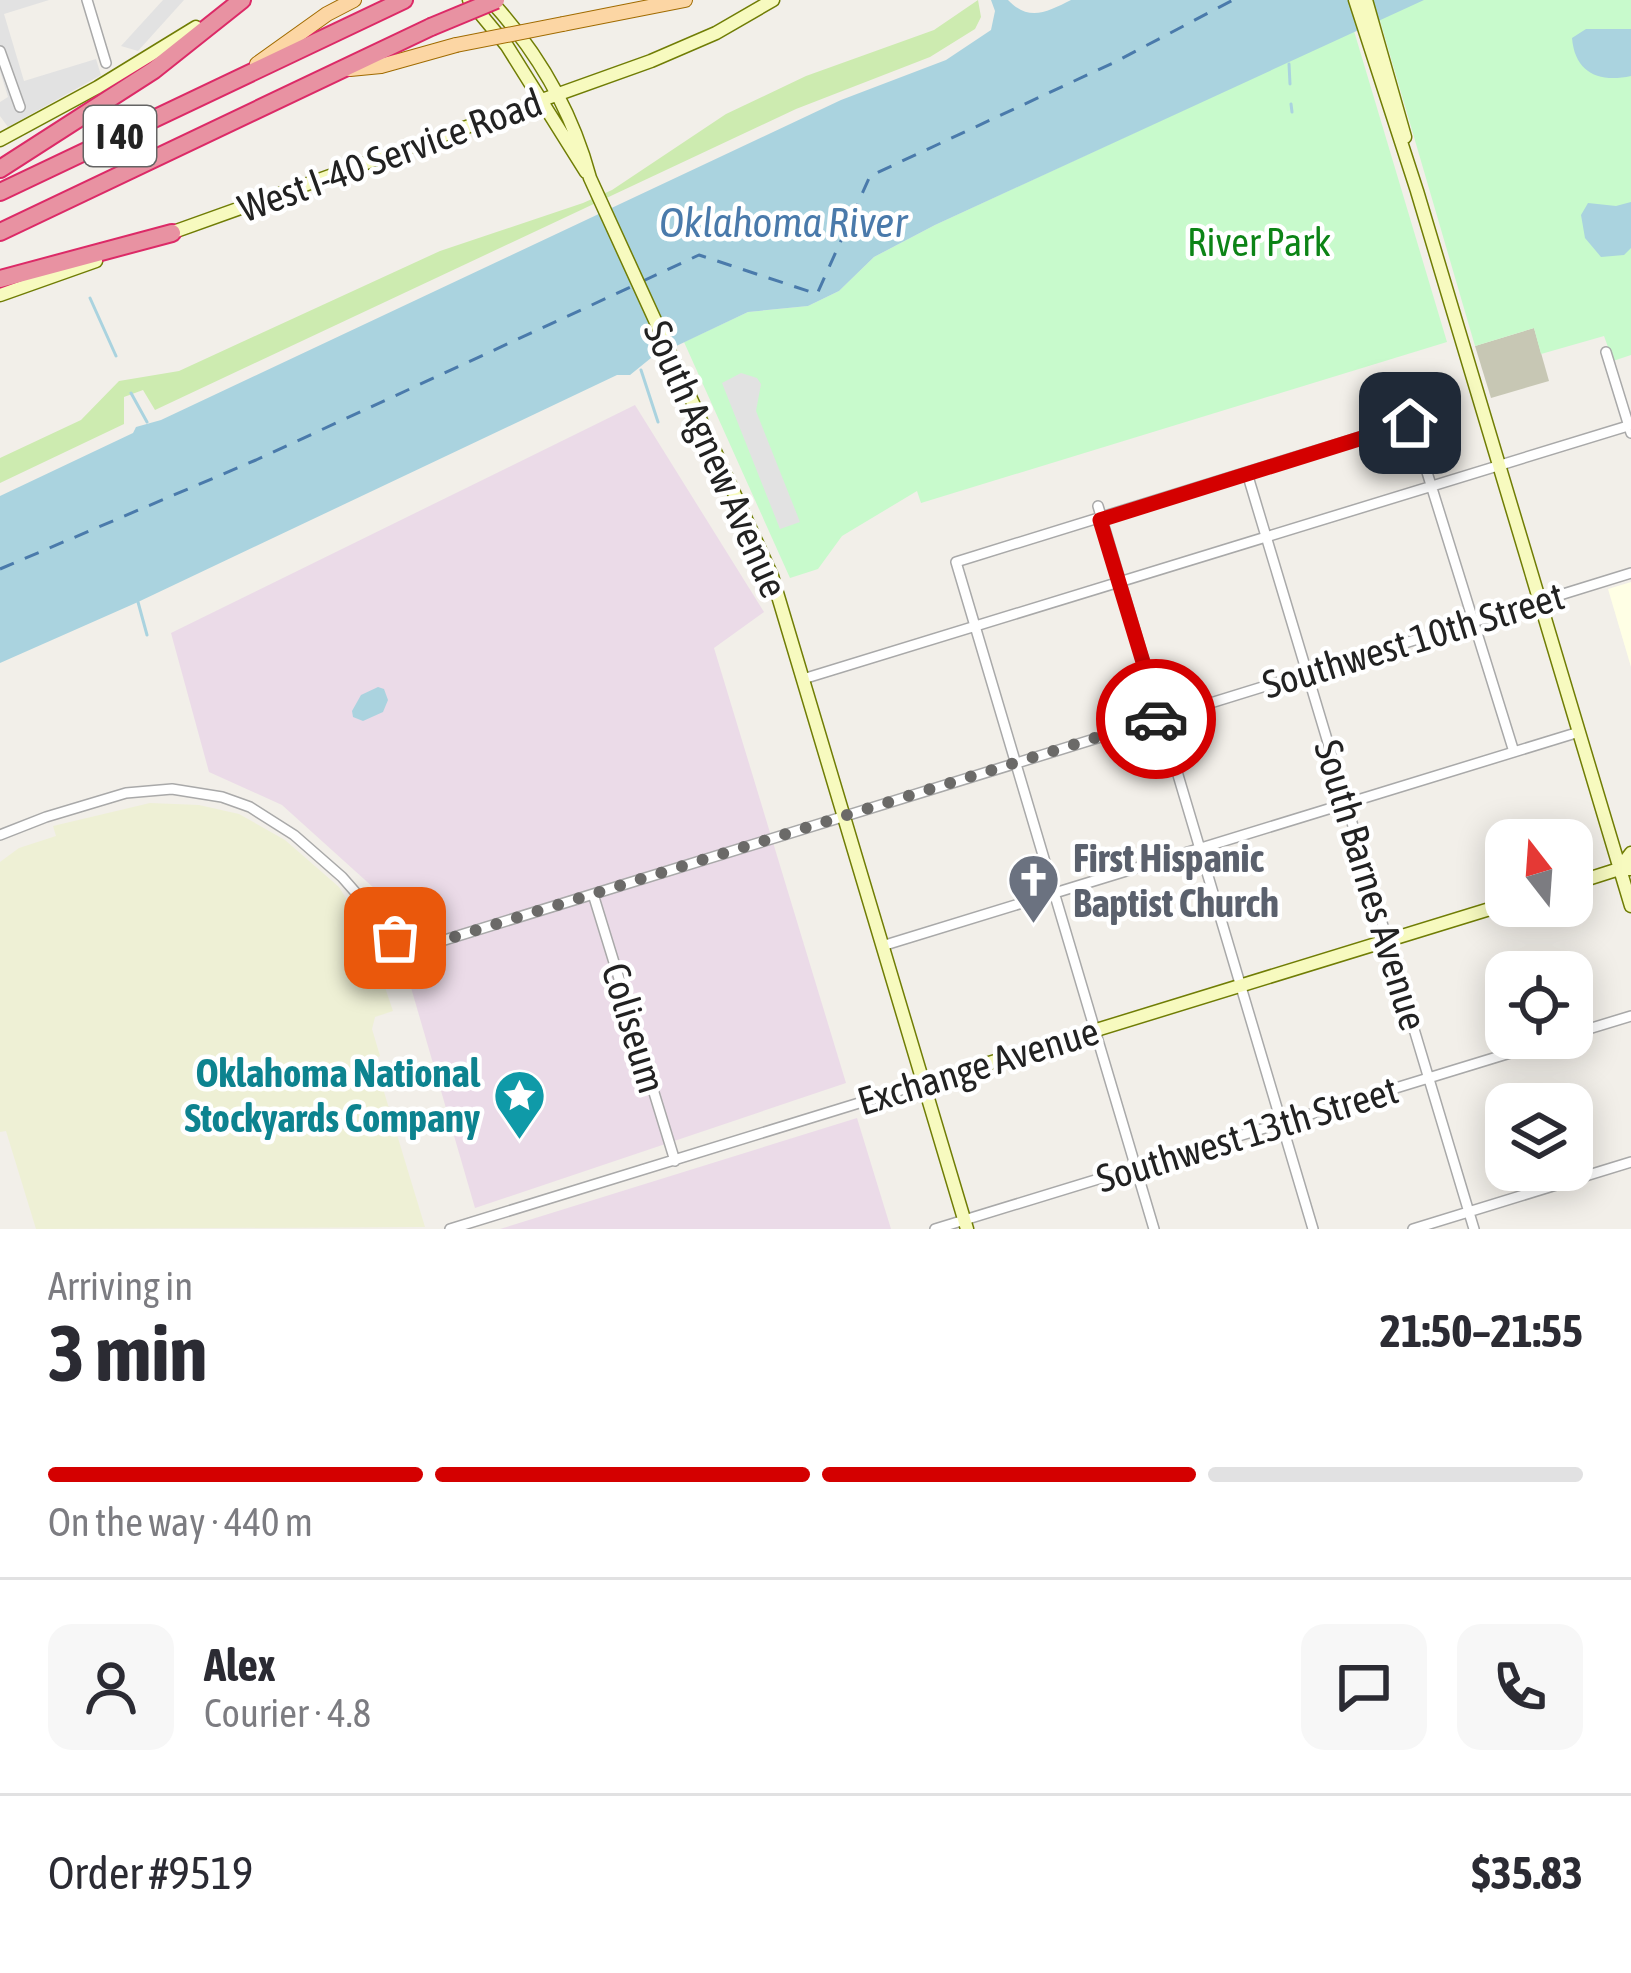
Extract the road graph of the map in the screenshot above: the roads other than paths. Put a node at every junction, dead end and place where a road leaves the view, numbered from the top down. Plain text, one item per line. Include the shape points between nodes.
1 (87, 0) edge
2 (240, 0) edge
3 (354, 0) edge
4 (404, 0) edge
5 (469, 0) edge
6 (493, 0) edge
7 (685, 0) edge
8 (773, 0) edge
9 (1355, 0) edge
10 (1366, 0) edge
11 (0, 51) edge
12 (106, 63) dead end
13 (335, 71) junction
14 (238, 77) junction
15 (587, 84) junction
16 (1387, 90) junction
17 (558, 95) junction
18 (542, 100) junction
19 (20, 107) dead end
20 (571, 120) junction
21 (0, 140) edge
22 (575, 146) junction
23 (0, 169) edge
24 (0, 192) edge
25 (0, 232) edge
26 (172, 233) junction
27 (0, 278) edge
28 (0, 295) edge
29 (1606, 352) dead end
30 (1630, 428) edge
31 (1499, 466) junction
32 (1247, 473) junction
33 (1434, 486) junction
34 (1098, 506) dead end
35 (1100, 520) junction
36 (1268, 537) junction
37 (1631, 573) edge
38 (1120, 581) junction
39 (1540, 601) junction
40 (1476, 621) junction
41 (975, 628) junction
42 (1308, 672) junction
43 (802, 679) junction
44 (1160, 718) junction
45 (1580, 732) junction
46 (1514, 752) junction
47 (1016, 763) junction
48 (1347, 803) junction
49 (844, 815) junction
50 (0, 835) edge
51 (1199, 848) junction
52 (1631, 853) edge
53 (1625, 869) edge
54 (1593, 878) edge
55 (1053, 893) junction
56 (593, 894) junction
57 (1630, 900) edge
58 (1485, 911) edge
59 (1388, 941) junction
60 (882, 946) junction
61 (1240, 986) junction
62 (1631, 1016) edge
63 (1593, 1028) edge
64 (1095, 1030) junction
65 (1491, 1059) edge
66 (1429, 1078) junction
67 (924, 1083) junction
68 (1282, 1123) junction
69 (675, 1161) junction
70 (1631, 1162) edge
71 (1136, 1168) junction
72 (1469, 1211) junction
73 (966, 1224) edge
74 (450, 1229) edge
75 (935, 1229) edge
76 (1154, 1229) edge
77 (1313, 1229) edge
78 (1413, 1229) edge
79 (1474, 1229) edge

1 - 12 street
2 - 21 main road
2 - 23 highway via 154,70
3 - 14 main road
4 - 14 highway, I 40
5 - 18 main road, South Agnew Avenue
6 - 13 highway, I 40, bridge
6 - 17 main road, South Agnew Avenue
7 - 13 main road, bridge
8 - 15 main road, West I-40 Service Road via 684,48
9 - 16 main road
10 - 16 main road
11 - 19 street
13 - 25 highway, I 40
14 - 24 highway, I 40
15 - 17 main road, West I-40 Service Road
15 - 20 main road
16 - 31 main road
17 - 18 main road, West I-40 Service Road
17 - 20 main road, South Agnew Avenue
18 - 22 main road, South Agnew Avenue
18 - 26 main road, West I-40 Service Road
20 - 22 main road, South Agnew Avenue
22 - 43 main road, South Agnew Avenue via 762,550
26 - 27 highway
26 - 28 main road, West I-40 Service Road
29 - 30 street
30 - 31 street
31 - 33 street
31 - 39 main road
32 - 33 street via 1410,423
32 - 35 street
32 - 36 street, South Barnes Avenue
33 - 36 street
33 - 40 street
34 - 35 street
35 - 38 street
35 - 41 street via 956,562
36 - 38 street
36 - 42 street, South Barnes Avenue
37 - 39 street, Southwest 10th Street
38 - 41 street
38 - 44 street
39 - 40 street, Southwest 10th Street
39 - 45 main road
40 - 42 street, Southwest 10th Street
40 - 46 street
41 - 43 street
41 - 47 street
42 - 44 street, Southwest 10th Street
42 - 48 street, South Barnes Avenue
43 - 49 main road, South Agnew Avenue
44 - 47 street, Southwest 10th Street
44 - 51 street
45 - 46 street
45 - 53 main road
46 - 48 street
47 - 49 street, Southwest 10th Street
47 - 55 street
48 - 51 street
48 - 59 street, South Barnes Avenue
49 - 56 street, Southwest 10th Street
49 - 60 main road, South Agnew Avenue
50 - 56 street, Southwest 10th Street via 127,793 182,790 232,800 314,850 413,948
51 - 55 street
51 - 61 street
52 - 53 main road
53 - 54 main road
53 - 57 main road
55 - 60 street
55 - 64 street
56 - 69 street, Coliseum
58 - 59 main road, Exchange Avenue
59 - 61 main road, Exchange Avenue
59 - 66 street, South Barnes Avenue
60 - 67 main road, South Agnew Avenue
61 - 64 main road, Exchange Avenue
61 - 68 street
62 - 63 street
64 - 67 main road, Exchange Avenue
64 - 71 street
65 - 66 street, Southwest 13th Street
66 - 68 street, Southwest 13th Street
66 - 72 street, South Barnes Avenue
67 - 69 street, Exchange Avenue
67 - 73 main road, South Agnew Avenue
68 - 71 street, Southwest 13th Street
68 - 77 street
69 - 74 street, Exchange Avenue
70 - 72 street
71 - 73 street, Southwest 13th Street
71 - 76 street
72 - 78 street
72 - 79 street, South Barnes Avenue
73 - 75 street, Southwest 13th Street

